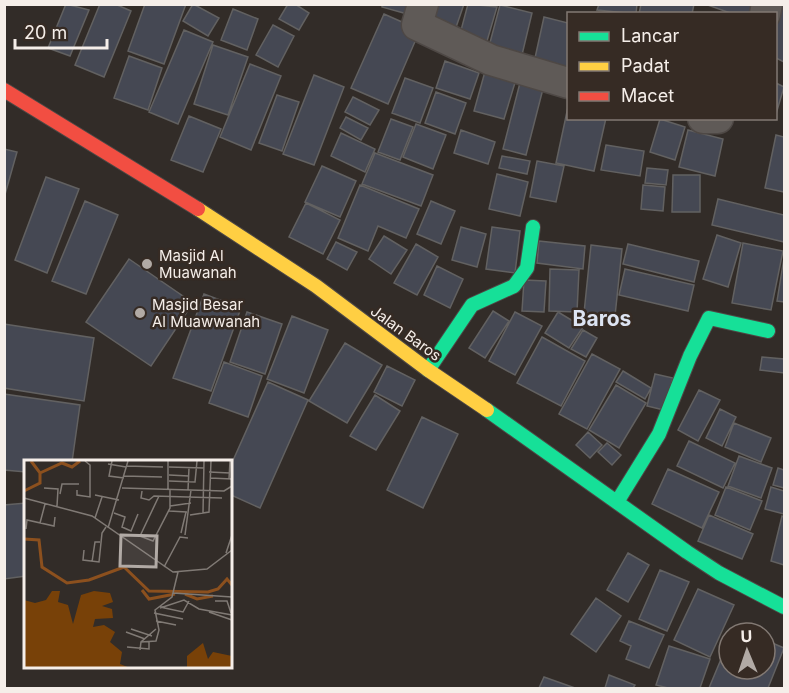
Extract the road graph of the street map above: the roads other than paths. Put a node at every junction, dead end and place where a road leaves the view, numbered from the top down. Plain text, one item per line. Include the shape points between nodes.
1 (423, 4) edge
2 (567, 83) edge
3 (4, 90) edge
4 (532, 227) dead end
5 (768, 331) dead end
6 (428, 370) junction
7 (616, 502) junction
8 (784, 607) edge

1 - 2 street via 417,25 491,60
3 - 6 main road, Jalan Baros via 307,280
4 - 6 main road via 527,268 514,285 472,305
5 - 7 main road via 709,318 644,464
6 - 7 main road, Jalan Baros
7 - 8 main road, Jalan Baros via 719,573

